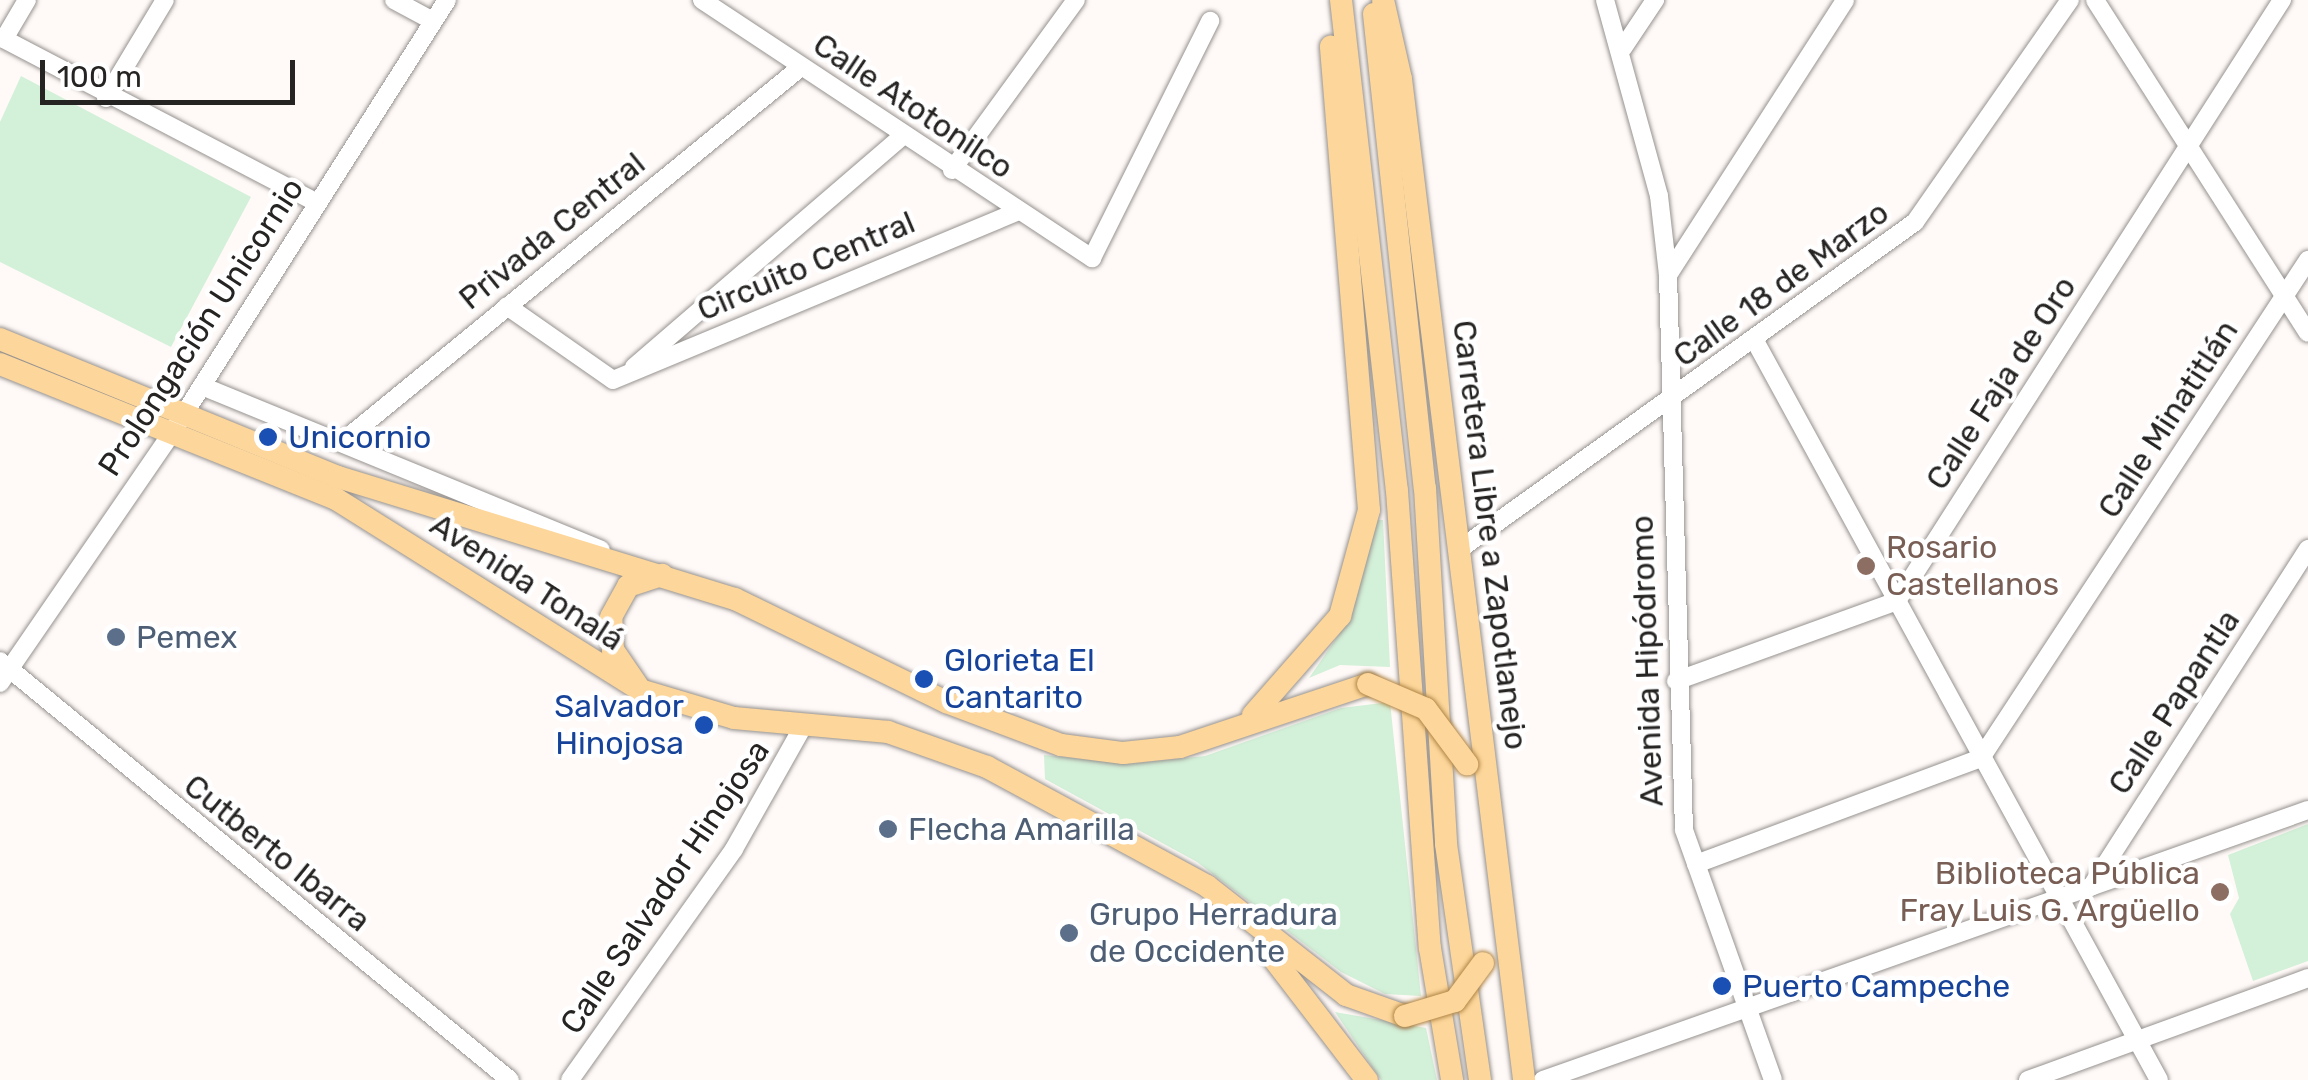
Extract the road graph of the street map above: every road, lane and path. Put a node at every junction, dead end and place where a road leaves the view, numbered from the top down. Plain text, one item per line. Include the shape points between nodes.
1 (27, 0) edge
2 (166, 0) edge
3 (394, 0) edge
4 (447, 0) edge
5 (702, 0) edge
6 (1076, 0) edge
7 (1327, 0) edge
8 (1341, 0) edge
9 (1372, 0) edge
10 (1384, 0) edge
11 (1605, 0) edge
12 (1654, 0) edge
13 (1845, 0) edge
14 (2070, 0) edge
15 (2095, 0) edge
16 (2282, 0) edge
17 (434, 20) junction
18 (1210, 21) dead end
19 (2, 38) edge
20 (1623, 48) junction
21 (800, 67) junction
22 (106, 98) junction
23 (903, 136) junction
24 (2188, 145) junction
25 (952, 170) junction
26 (316, 202) junction
27 (1016, 212) junction
28 (2308, 260) edge
29 (1668, 275) junction
30 (2285, 296) junction
31 (507, 306) junction
32 (2308, 333) edge
33 (0, 339) edge
34 (1754, 339) junction
35 (0, 364) edge
36 (621, 378) junction
37 (202, 386) junction
38 (1667, 404) junction
39 (178, 424) junction
40 (342, 442) junction
41 (1460, 549) junction
42 (2308, 549) edge
43 (638, 568) junction
44 (662, 574) junction
45 (1898, 601) junction
46 (2, 672) edge
47 (1676, 681) junction
48 (640, 690) junction
49 (804, 724) junction
50 (1230, 732) junction
51 (1981, 758) junction
52 (1490, 803) junction
53 (2308, 810) edge
54 (1696, 864) junction
55 (2091, 887) junction
56 (2061, 902) junction
57 (1240, 916) junction
58 (1501, 924) junction
59 (2308, 978) edge
60 (1752, 1014) junction
61 (2138, 1040) junction
62 (510, 1080) edge
63 (570, 1080) edge
64 (1367, 1080) edge
65 (1452, 1080) edge
66 (1480, 1080) edge
67 (1524, 1080) edge
68 (1543, 1080) edge
69 (1773, 1080) edge
70 (2028, 1080) edge
71 (2160, 1080) edge

1 - 19 street
2 - 22 street
3 - 17 street
4 - 17 street, Prolongación Unicornio
5 - 21 street, Calle Atotonilco
6 - 25 street
7 - 50 main road via 1369,510 1340,616 1287,686
8 - 65 main road via 1397,491 1430,948
9 - 66 main road, Carretera Libre a Zapotlanejo via 1425,488 1446,844
10 - 41 main road, Carretera Libre a Zapotlanejo
11 - 20 street, Avenida Hipódromo
12 - 20 street
13 - 29 street
14 - 34 street, Calle 18 de Marzo via 1916,222
15 - 24 street
16 - 24 street, Calle Faja de Oro
17 - 26 street, Prolongación Unicornio
18 - 27 street, Calle Atotonilco via 1092,258
19 - 22 street
20 - 29 street, Avenida Hipódromo
21 - 23 street, Calle Atotonilco
21 - 31 street, Privada Central
22 - 26 street
23 - 25 street, Calle Atotonilco
23 - 36 street, Circuito Central
24 - 30 street
24 - 45 street, Calle Faja de Oro
25 - 27 street, Calle Atotonilco
26 - 37 street, Prolongación Unicornio
27 - 36 street, Circuito Central
28 - 30 street, Calle Minatitlán
29 - 38 street, Avenida Hipódromo
30 - 32 street
30 - 51 street, Calle Minatitlán
31 - 36 street via 596,376
31 - 40 street, Privada Central
33 - 39 main road, Avenida Tonalá
34 - 38 street, Calle 18 de Marzo
34 - 45 street
35 - 39 main road, Avenida Tonalá
37 - 39 street, Prolongación Unicornio
37 - 40 street
38 - 41 street, Calle 18 de Marzo
38 - 47 street, Avenida Hipódromo
39 - 43 main road, Avenida Tonalá
39 - 46 street, Prolongación Unicornio
39 - 48 main road, Avenida Tonalá via 363,514 574,656
40 - 43 street
41 - 52 main road, Carretera Libre a Zapotlanejo
42 - 55 street, Calle Papantla
43 - 44 main road, Avenida Tonalá
44 - 48 main road via 628,586 610,617 614,650
44 - 50 main road, Avenida Tonalá via 1023,735 1123,753
45 - 47 street
45 - 51 street
46 - 62 street, Cutberto Ibarra
47 - 54 street, Avenida Hipódromo via 1679,793
48 - 49 main road, Avenida Tonalá via 734,718
49 - 57 main road, Avenida Tonalá via 888,732 987,767 1206,886
49 - 63 street, Calle Salvador Hinojosa via 734,849
50 - 52 main road, Avenida Tonalá, bridge via 1368,684 1426,709
51 - 54 street
51 - 56 street
52 - 58 main road, Carretera Libre a Zapotlanejo
53 - 55 street
54 - 60 street, Avenida Hipódromo
55 - 56 street
56 - 60 street
56 - 61 street
57 - 58 main road, bridge via 1346,995 1405,1016 1455,1001
57 - 64 main road
58 - 67 main road, Carretera Libre a Zapotlanejo
59 - 61 street
60 - 68 street
60 - 69 street, Avenida Hipódromo
61 - 70 street
61 - 71 street

